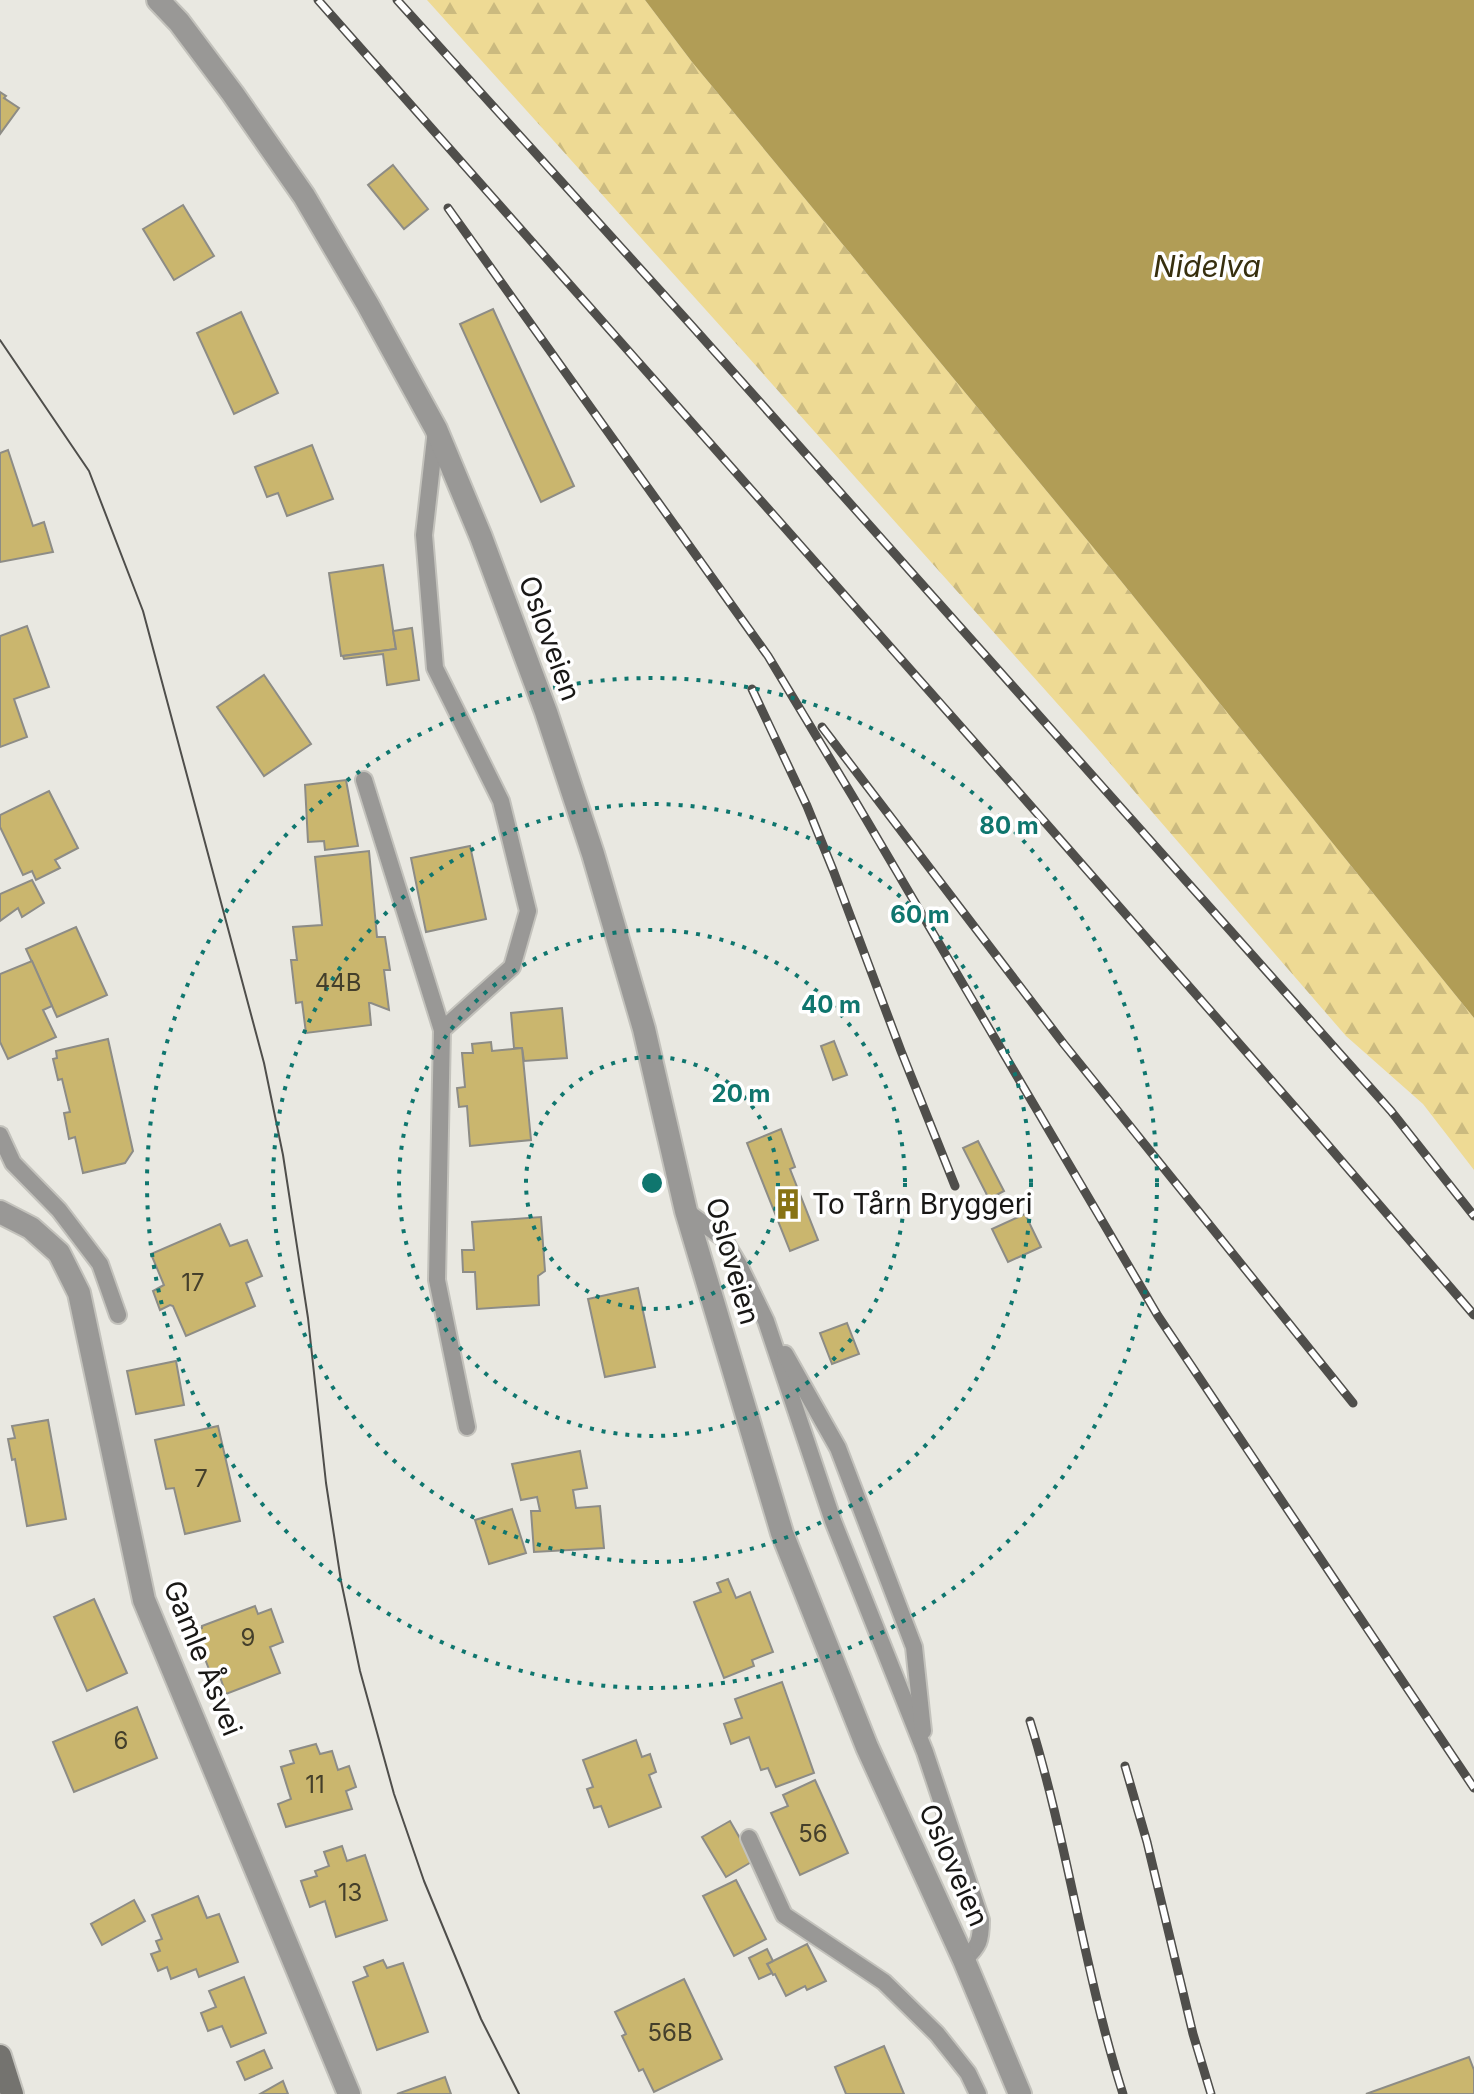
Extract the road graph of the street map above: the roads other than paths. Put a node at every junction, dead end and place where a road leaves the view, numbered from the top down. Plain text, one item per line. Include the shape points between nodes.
1 (158, 0) edge
2 (436, 429) junction
3 (364, 780) dead end
4 (442, 1030) junction
5 (0, 1135) edge
6 (686, 1211) junction
7 (0, 1212) edge
8 (118, 1315) dead end
9 (766, 1321) junction
10 (467, 1427) dead end
11 (925, 1752) junction
12 (749, 1838) dead end
13 (964, 1960) junction
14 (0, 2056) edge
15 (12, 2094) edge
16 (349, 2094) edge
17 (978, 2094) edge
18 (1020, 2094) edge

1 - 2 street, Osloveien via 304,196
2 - 4 lane via 424,535 435,668 501,801 528,911 512,967
2 - 6 street, Osloveien via 546,712 593,854 644,1029
3 - 4 lane
4 - 10 lane via 437,1280
5 - 8 lane via 13,1163 59,1210 100,1264
6 - 9 lane via 723,1238
6 - 13 street, Osloveien via 782,1533 867,1747
7 - 16 street, Gamle Åsvei via 31,1228 59,1253 79,1293 144,1600
9 - 11 lane via 833,1521
9 - 11 lane via 838,1448 914,1647
11 - 13 lane via 981,1920 981,1938
12 - 17 lane via 784,1915 884,1982 937,2034
13 - 18 street, Osloveien
14 - 15 main road

